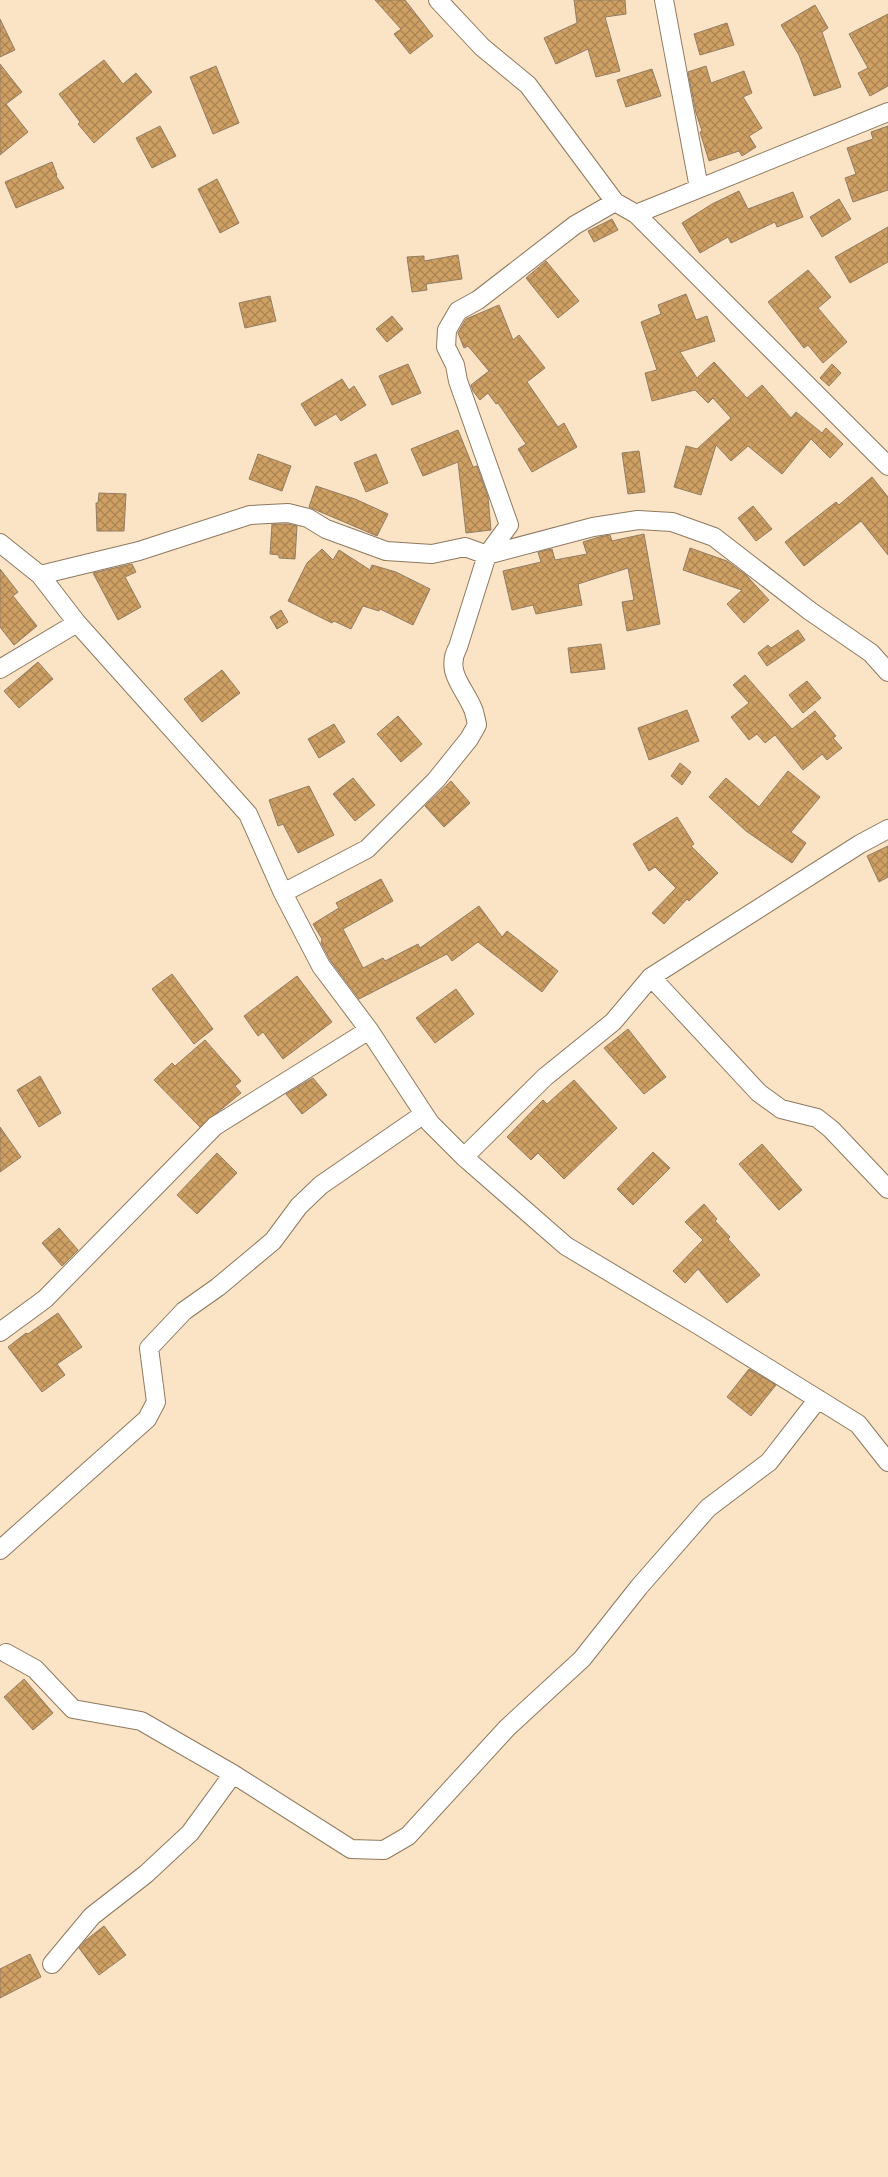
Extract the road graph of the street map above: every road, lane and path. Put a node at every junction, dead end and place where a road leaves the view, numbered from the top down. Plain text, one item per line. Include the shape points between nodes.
1 (438, 0) edge
2 (664, 0) edge
3 (888, 112) edge
4 (699, 188) junction
5 (615, 202) junction
6 (636, 214) junction
7 (888, 466) edge
8 (0, 542) edge
9 (488, 555) junction
10 (40, 575) junction
11 (77, 623) junction
12 (0, 669) edge
13 (888, 672) edge
14 (888, 828) edge
15 (283, 893) junction
16 (651, 977) junction
17 (369, 1030) junction
18 (424, 1114) junction
19 (464, 1157) junction
20 (888, 1189) edge
21 (0, 1332) edge
22 (818, 1399) junction
23 (888, 1462) edge
24 (0, 1550) edge
25 (2, 1654) edge
26 (233, 1774) junction
27 (52, 1964) dead end

1 - 5 street via 482,47 528,85
2 - 4 street
3 - 4 street
4 - 6 street
5 - 6 street
5 - 9 street via 575,225 478,300 458,311 447,330 446,348 455,365 458,382 509,525
6 - 7 street
8 - 10 street
9 - 10 street via 465,547 432,554 386,551 326,529 308,518 288,513 250,515 139,551
9 - 13 street via 593,526 638,520 672,522 714,537 810,611 871,652
9 - 15 street via 452,666 477,725 436,780 367,849
10 - 11 street
11 - 12 street
11 - 15 street via 248,814
14 - 16 street
15 - 17 street via 321,966
16 - 19 street via 613,1022 545,1077
16 - 20 street via 759,1093 781,1109 817,1118
17 - 18 street
17 - 21 street via 215,1126 44,1299
18 - 19 street
18 - 24 street via 321,1185 299,1206 273,1242 218,1288 184,1311 149,1348 156,1402 147,1419
19 - 22 street via 566,1246
22 - 23 street via 858,1424
22 - 26 street via 769,1462 708,1508 582,1659 507,1728 408,1836 384,1850 351,1849
25 - 26 street via 35,1669 73,1709 141,1721
26 - 27 street via 190,1833 146,1874 92,1916

